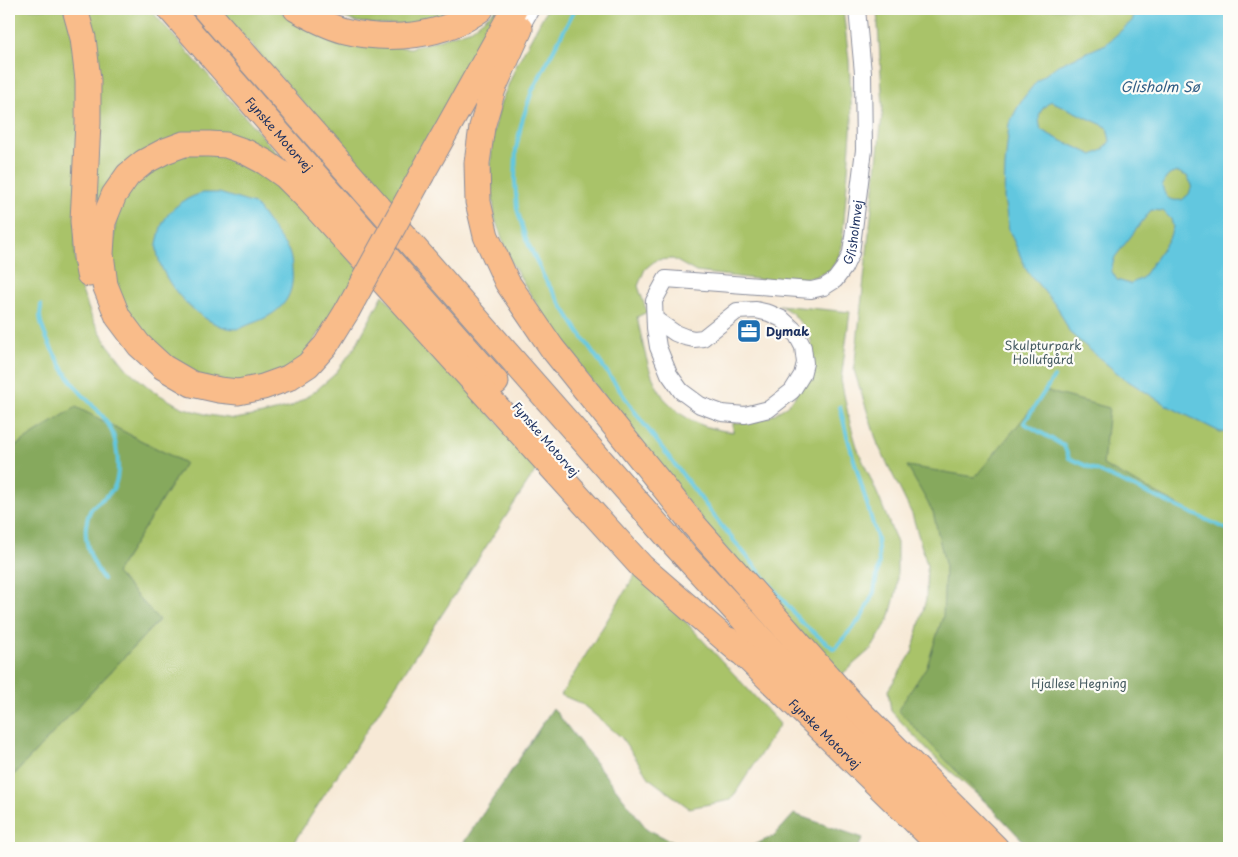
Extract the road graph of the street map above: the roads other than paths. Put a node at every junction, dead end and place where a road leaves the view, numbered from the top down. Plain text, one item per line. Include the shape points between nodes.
1 (75, 9) edge
2 (170, 9) edge
3 (204, 9) edge
4 (296, 9) edge
5 (481, 9) edge
6 (857, 9) edge
7 (521, 16) edge
8 (354, 314) junction
9 (655, 319) junction
10 (739, 651) junction
11 (945, 848) edge
12 (974, 848) edge
13 (996, 848) edge

1 - 8 highway via 88,80 83,221 86,257 93,294 108,328 130,357 154,378 180,394 210,403 239,406 269,401 294,391 318,374 339,352
2 - 10 highway, Fynske Motorvej via 612,513
3 - 12 highway, Fynske Motorvej via 675,545 789,670
4 - 5 highway via 344,31 386,37 443,29
6 - 9 street, Glisholmvej via 863,73 864,150 851,253 844,268 835,280 811,290 666,279 654,301
7 - 8 highway, bridge
7 - 13 highway via 493,88 482,127 477,163 478,202 486,236 507,282 552,348 694,525 852,704
8 - 10 highway via 308,365 288,378 238,392 192,384 164,367 139,345 118,317 105,285 101,254 103,222 114,196 128,176 144,162 184,144 226,145 246,152 285,176 642,568
9 - 9 street via 658,347 670,374 681,391 700,405 722,413 745,415 769,409 792,391 802,375 803,347 794,330 769,313 737,311 703,338 694,339 675,333
10 - 11 highway, Fynske Motorvej

